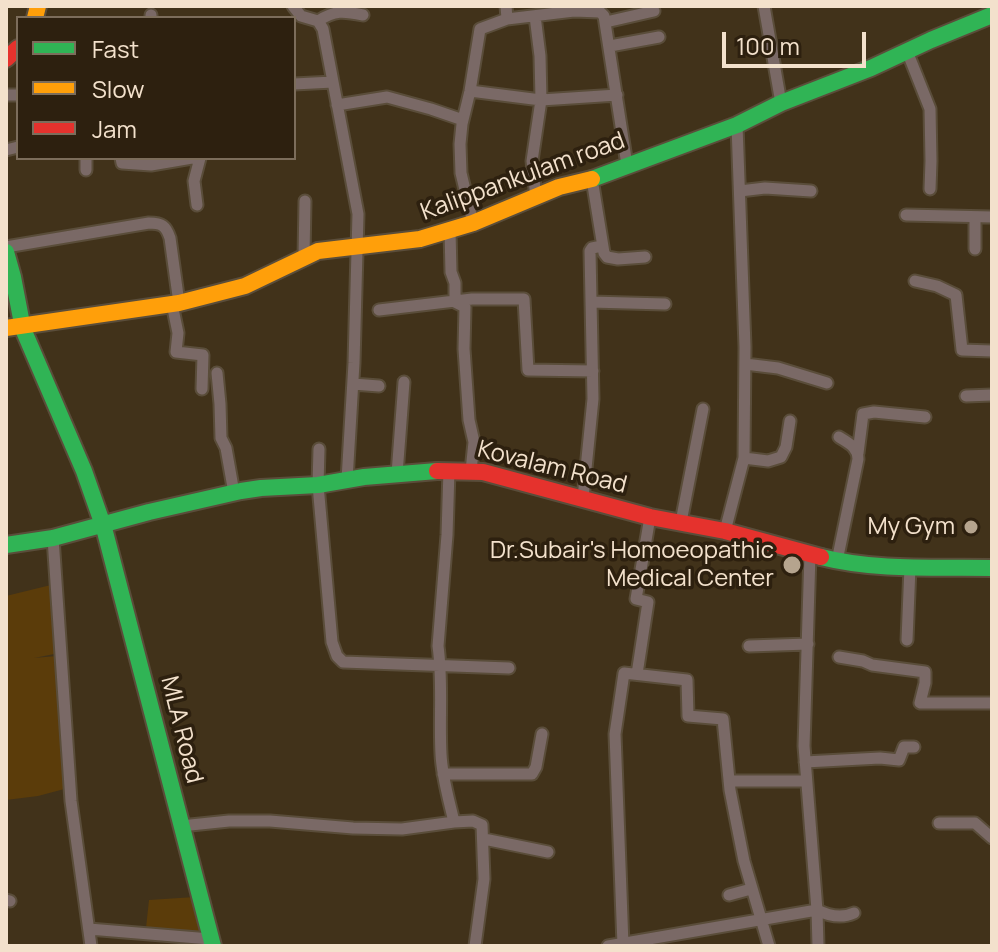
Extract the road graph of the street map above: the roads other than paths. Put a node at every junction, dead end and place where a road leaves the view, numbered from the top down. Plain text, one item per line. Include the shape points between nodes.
1 (293, 6) edge
2 (506, 6) edge
3 (764, 6) edge
4 (574, 9) edge
5 (654, 11) dead end
6 (363, 15) dead end
7 (992, 15) edge
8 (535, 16) junction
9 (507, 19) junction
10 (318, 21) junction
11 (606, 22) junction
12 (659, 37) dead end
13 (610, 46) junction
14 (907, 51) junction
15 (333, 82) junction
16 (296, 84) edge
17 (470, 91) junction
18 (617, 95) junction
19 (541, 100) junction
20 (781, 103) junction
21 (337, 105) junction
22 (463, 120) junction
23 (737, 125) junction
24 (121, 160) edge
25 (180, 160) edge
26 (199, 160) edge
27 (627, 165) junction
28 (592, 179) junction
29 (930, 189) dead end
30 (740, 191) junction
31 (811, 191) dead end
32 (536, 198) junction
33 (305, 201) dead end
34 (197, 205) dead end
35 (906, 215) dead end
36 (975, 217) junction
37 (992, 217) edge
38 (473, 223) junction
39 (450, 231) junction
40 (602, 246) junction
41 (358, 247) junction
42 (6, 249) edge
43 (975, 249) dead end
44 (304, 256) junction
45 (645, 257) dead end
46 (915, 281) dead end
47 (455, 302) junction
48 (591, 302) junction
49 (175, 304) junction
50 (665, 304) dead end
51 (379, 310) dead end
52 (14, 327) edge
53 (992, 351) edge
54 (745, 364) junction
55 (593, 371) junction
56 (217, 373) dead end
57 (404, 382) dead end
58 (827, 383) dead end
59 (353, 384) junction
60 (379, 386) dead end
61 (202, 389) dead end
62 (992, 395) edge
63 (966, 396) dead end
64 (703, 409) dead end
65 (925, 417) dead end
66 (790, 421) dead end
67 (839, 437) dead end
68 (319, 449) dead end
69 (858, 453) junction
70 (744, 458) junction
71 (449, 470) junction
72 (471, 471) junction
73 (397, 474) junction
74 (347, 480) junction
75 (318, 485) junction
76 (234, 493) junction
77 (583, 498) junction
78 (650, 517) junction
79 (681, 522) junction
80 (105, 525) junction
81 (725, 531) junction
82 (53, 538) junction
83 (6, 545) edge
84 (810, 554) junction
85 (837, 561) junction
86 (910, 567) junction
87 (992, 568) edge
88 (907, 640) dead end
89 (808, 644) junction
90 (749, 646) dead end
91 (839, 657) dead end
92 (440, 664) junction
93 (509, 668) dead end
94 (637, 674) junction
95 (992, 703) edge
96 (542, 734) dead end
97 (914, 747) dead end
98 (805, 762) junction
99 (443, 774) junction
100 (729, 781) junction
101 (806, 781) junction
102 (454, 822) junction
103 (939, 823) dead end
104 (181, 826) junction
105 (992, 838) edge
106 (484, 839) junction
107 (548, 852) dead end
108 (751, 889) junction
109 (729, 895) dead end
110 (817, 910) junction
111 (854, 913) dead end
112 (762, 920) junction
113 (89, 929) junction
114 (212, 943) edge
115 (623, 945) edge
116 (91, 946) edge
117 (475, 946) edge
118 (608, 946) edge
119 (769, 946) edge
120 (818, 946) edge

1 - 10 street via 301,16
2 - 9 street
3 - 20 street
4 - 8 street
4 - 11 street via 600,12
5 - 11 street
6 - 10 street via 343,11
7 - 14 street, Kalippankulam road
8 - 9 street
8 - 19 street
9 - 17 street via 480,29
10 - 15 street
11 - 13 street
12 - 13 street
13 - 18 street
14 - 20 street, Kalippankulam road
14 - 29 street via 930,109
15 - 16 street
15 - 21 street
17 - 19 street
17 - 22 street
18 - 19 street
18 - 27 street
19 - 32 street via 532,161
20 - 23 street, Kalippankulam road
21 - 22 street via 387,97
21 - 41 street via 358,214
22 - 38 street via 461,173
23 - 27 street, Kalippankulam road
23 - 30 street
24 - 25 street via 151,165
26 - 34 street via 194,181
27 - 28 street, Kalippankulam road
28 - 32 street, Kalippankulam road
28 - 40 street
30 - 31 street
30 - 54 street
32 - 38 street, Kalippankulam road
33 - 44 street
35 - 36 street
36 - 37 street
36 - 43 street
38 - 39 street, Kalippankulam road
39 - 41 street, Kalippankulam road
39 - 47 street
40 - 45 street via 607,257
40 - 48 street via 590,251
41 - 44 street, Kalippankulam road
41 - 59 street
42 - 49 street via 162,224 170,238
42 - 52 street, MLA Road via 14,281
44 - 49 street, Kalippankulam road via 245,286
46 - 53 street via 956,295 962,350
47 - 51 street
47 - 55 street via 524,299 528,370
47 - 72 street via 465,307 474,442
48 - 50 street
48 - 55 street
49 - 52 street, Kalippankulam road
49 - 61 street via 176,352 203,355
52 - 80 street, MLA Road via 46,384
54 - 58 street
54 - 70 street
55 - 77 street
56 - 76 street via 221,438
57 - 73 street
59 - 60 street
59 - 74 street
62 - 63 street
64 - 79 street
65 - 69 street via 863,414
66 - 70 street via 781,457
67 - 69 street
68 - 75 street
69 - 85 street
70 - 81 street
71 - 72 street, Kovalam Road
71 - 73 street, Kovalam Road
71 - 92 street
72 - 77 street, Kovalam Road
73 - 74 street, Kovalam Road
74 - 75 street, Kovalam Road
75 - 76 street, Kovalam Road
75 - 92 street via 337,656 343,662
76 - 80 street, Kovalam Road
77 - 78 street, Kovalam Road
78 - 79 street, Kovalam Road
78 - 94 street via 636,599 648,602
79 - 81 street, Kovalam Road
80 - 82 street, Kovalam Road
80 - 104 street, MLA Road
81 - 84 street, Kovalam Road
82 - 83 street, Kovalam Road
82 - 113 street via 71,801
84 - 85 street, Kovalam Road
84 - 89 street
85 - 86 street, Kovalam Road
86 - 87 street, Kovalam Road
86 - 88 street
89 - 90 street
89 - 98 street
91 - 95 street via 925,672 920,703
92 - 93 street
92 - 99 street
94 - 100 street via 687,680 688,716 723,719
94 - 115 street via 624,673 615,734
96 - 99 street via 532,774
97 - 98 street via 904,747 899,760
98 - 101 street
99 - 102 street
100 - 101 street
100 - 108 street
101 - 110 street
102 - 104 street via 402,829 270,821
102 - 106 street via 482,825
103 - 105 street via 975,823
104 - 114 street, MLA Road
106 - 107 street
106 - 117 street
108 - 109 street
108 - 112 street
110 - 111 street via 827,915
110 - 112 street
110 - 120 street
112 - 115 street
112 - 119 street
113 - 114 street
113 - 116 street
115 - 118 street

